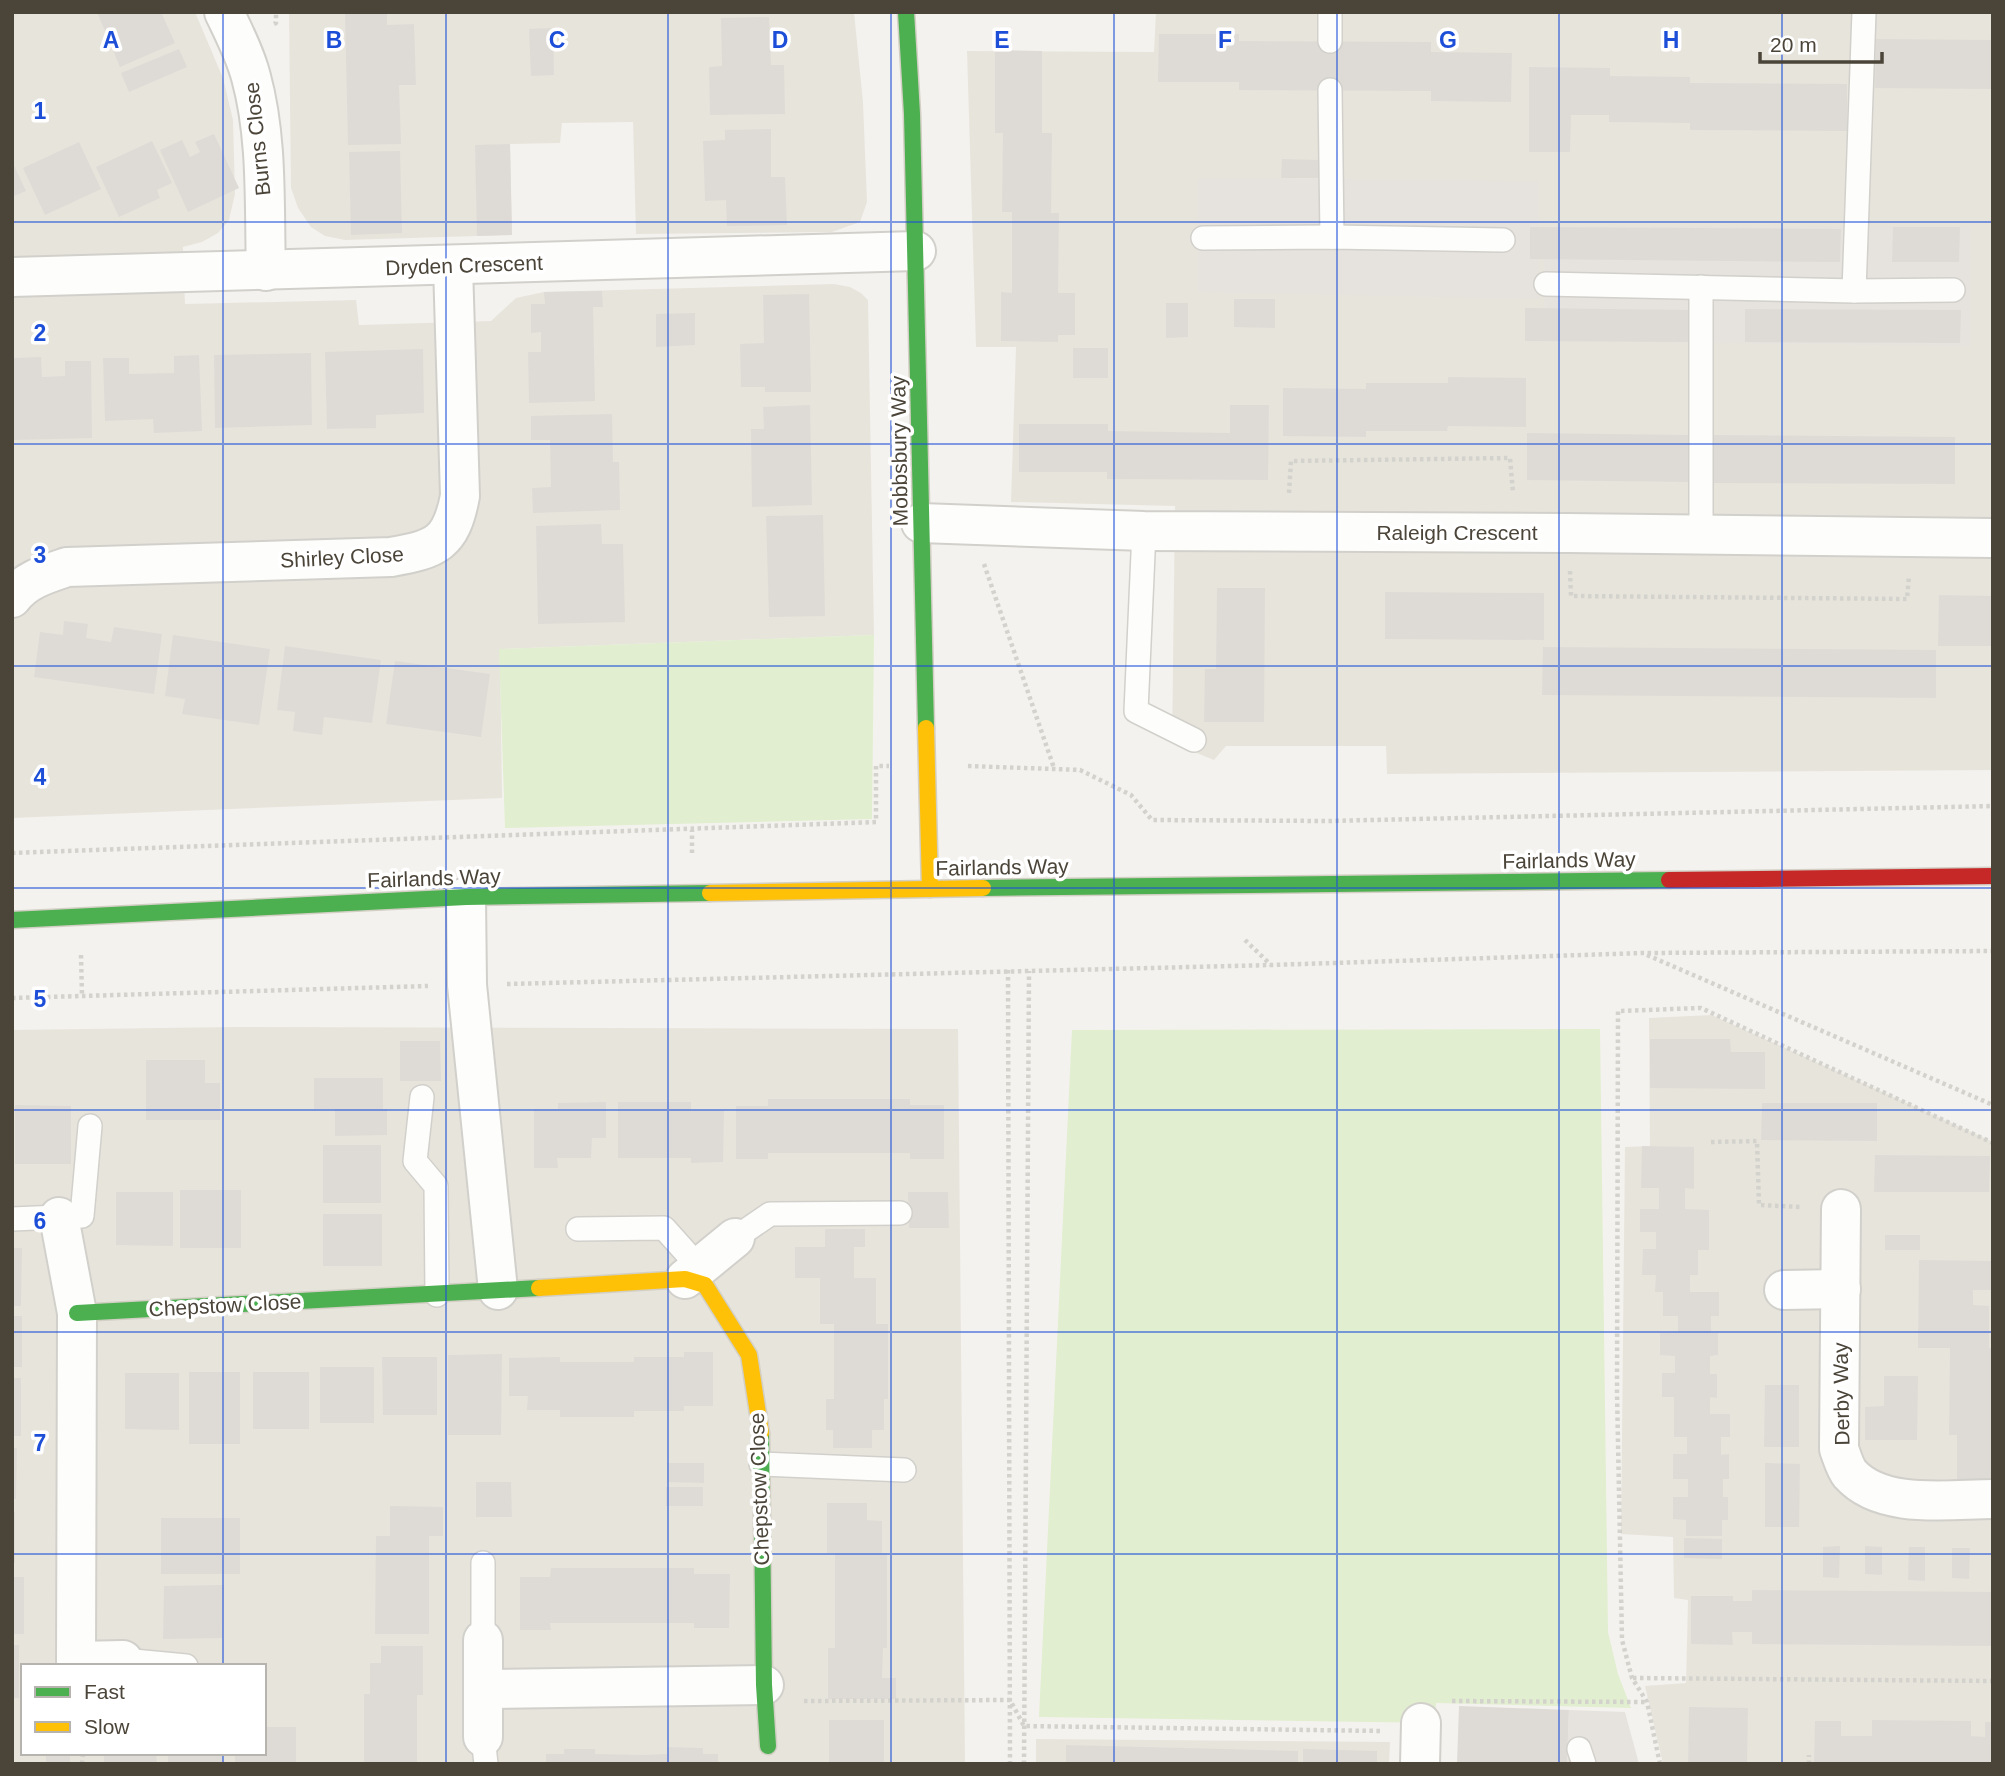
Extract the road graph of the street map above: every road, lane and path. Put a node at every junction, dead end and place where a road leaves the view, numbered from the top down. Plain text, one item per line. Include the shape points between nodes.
1 (224, 12) edge
2 (906, 12) edge
3 (1330, 12) edge
4 (1864, 12) edge
5 (1330, 41) dead end
6 (1330, 90) dead end
7 (1332, 237) junction
8 (1203, 238) dead end
9 (1503, 240) dead end
10 (916, 251) junction
11 (453, 266) junction
12 (266, 271) junction
13 (12, 277) edge
14 (1546, 284) dead end
15 (1701, 287) junction
16 (1854, 290) junction
17 (1953, 290) dead end
18 (921, 523) junction
19 (970, 525) junction
20 (1144, 531) junction
21 (1286, 531) junction
22 (1516, 532) junction
23 (1568, 533) junction
24 (1702, 534) junction
25 (1912, 537) junction
26 (1993, 538) edge
27 (12, 598) edge
28 (1194, 740) dead end
29 (928, 766) junction
30 (1054, 768) junction
31 (1993, 806) edge
32 (12, 853) edge
33 (1993, 876) edge
34 (930, 889) junction
35 (466, 897) junction
36 (12, 920) edge
37 (1245, 940) dead end
38 (1993, 951) edge
39 (1644, 953) junction
40 (1271, 965) junction
41 (1029, 971) junction
42 (422, 1097) dead end
43 (1993, 1105) edge
44 (90, 1126) dead end
45 (1711, 1142) dead end
46 (1993, 1143) edge
47 (1841, 1209) joint
48 (900, 1213) dead end
49 (59, 1217) junction
50 (12, 1219) edge
51 (578, 1229) dead end
52 (735, 1238) joint
53 (692, 1273) junction
54 (1841, 1289) junction
55 (498, 1290) junction
56 (1784, 1290) dead end
57 (437, 1295) junction
58 (77, 1313) junction
59 (761, 1464) junction
60 (904, 1470) dead end
61 (1993, 1499) edge
62 (483, 1563) dead end
63 (483, 1640) joint
64 (123, 1660) joint
65 (76, 1663) edge
66 (165, 1664) edge
67 (1632, 1678) junction
68 (1993, 1681) edge
69 (484, 1689) junction
70 (764, 1693) junction
71 (1010, 1700) junction
72 (1647, 1702) junction
73 (1024, 1726) junction
74 (1428, 1730) edge
75 (484, 1750) edge
76 (769, 1755) edge
77 (1809, 1755) dead end
78 (1010, 1764) edge
79 (1024, 1764) edge
80 (1660, 1764) edge
81 (1809, 1764) edge

1 - 12 street, Burns Close via 243,52 258,108
2 - 10 street, Mobbsbury Way
3 - 5 lane
4 - 16 lane
6 - 7 lane
7 - 8 lane
7 - 9 lane
10 - 11 street, Dryden Crescent
10 - 18 street, Mobbsbury Way
11 - 12 street, Dryden Crescent
11 - 27 street, Shirley Close via 460,496 455,522 444,539 422,551 391,556 67,567 19,588
12 - 13 street, Dryden Crescent
14 - 15 lane
15 - 16 lane
15 - 24 lane
16 - 17 lane
18 - 19 street, Raleigh Crescent
18 - 29 street, Mobbsbury Way
19 - 20 street, Raleigh Crescent
19 - 30 path
20 - 21 street, Raleigh Crescent
20 - 28 lane via 1136,711
21 - 22 street, Raleigh Crescent
21 - 22 path via 1292,461 1510,458
22 - 23 street, Raleigh Crescent
23 - 24 street, Raleigh Crescent
23 - 25 path via 1571,596 1907,599
24 - 25 street, Raleigh Crescent
25 - 26 street, Raleigh Crescent
29 - 30 path
29 - 32 path via 876,766 876,822
29 - 34 street, Mobbsbury Way
30 - 31 path via 1080,770 1131,795 1152,820 1341,821
33 - 34 street, Fairlands Way
34 - 35 street, Fairlands Way
35 - 36 street, Fairlands Way
35 - 55 street via 467,985
37 - 40 path
38 - 39 path
39 - 40 path
39 - 43 path
40 - 41 path
41 - 71 path via 1008,970
41 - 73 path
42 - 57 lane via 415,1161 436,1186
44 - 49 lane via 82,1216
45 - 47 path via 1757,1141 1759,1205
46 - 67 path via 1700,1008 1618,1011 1622,1640
47 - 54 street, Derby Way
48 - 52 lane via 770,1214
49 - 50 lane
49 - 58 street
51 - 53 lane via 664,1228
52 - 53 street
53 - 55 street, Chepstow Close
53 - 59 street, Chepstow Close via 749,1355 761,1430
54 - 56 street
54 - 61 street, Derby Way via 1839,1449 1849,1473 1872,1491 1902,1500
55 - 57 street, Chepstow Close
57 - 58 street, Chepstow Close
58 - 65 street
59 - 60 lane
59 - 70 street, Chepstow Close
62 - 63 lane
63 - 69 street
64 - 65 street
64 - 66 lane
67 - 68 path
67 - 72 path
69 - 70 street
69 - 75 street
70 - 71 path
70 - 76 street, Chepstow Close
71 - 73 path
71 - 78 path
72 - 74 path
72 - 80 path
73 - 74 path
73 - 79 path
77 - 81 path

